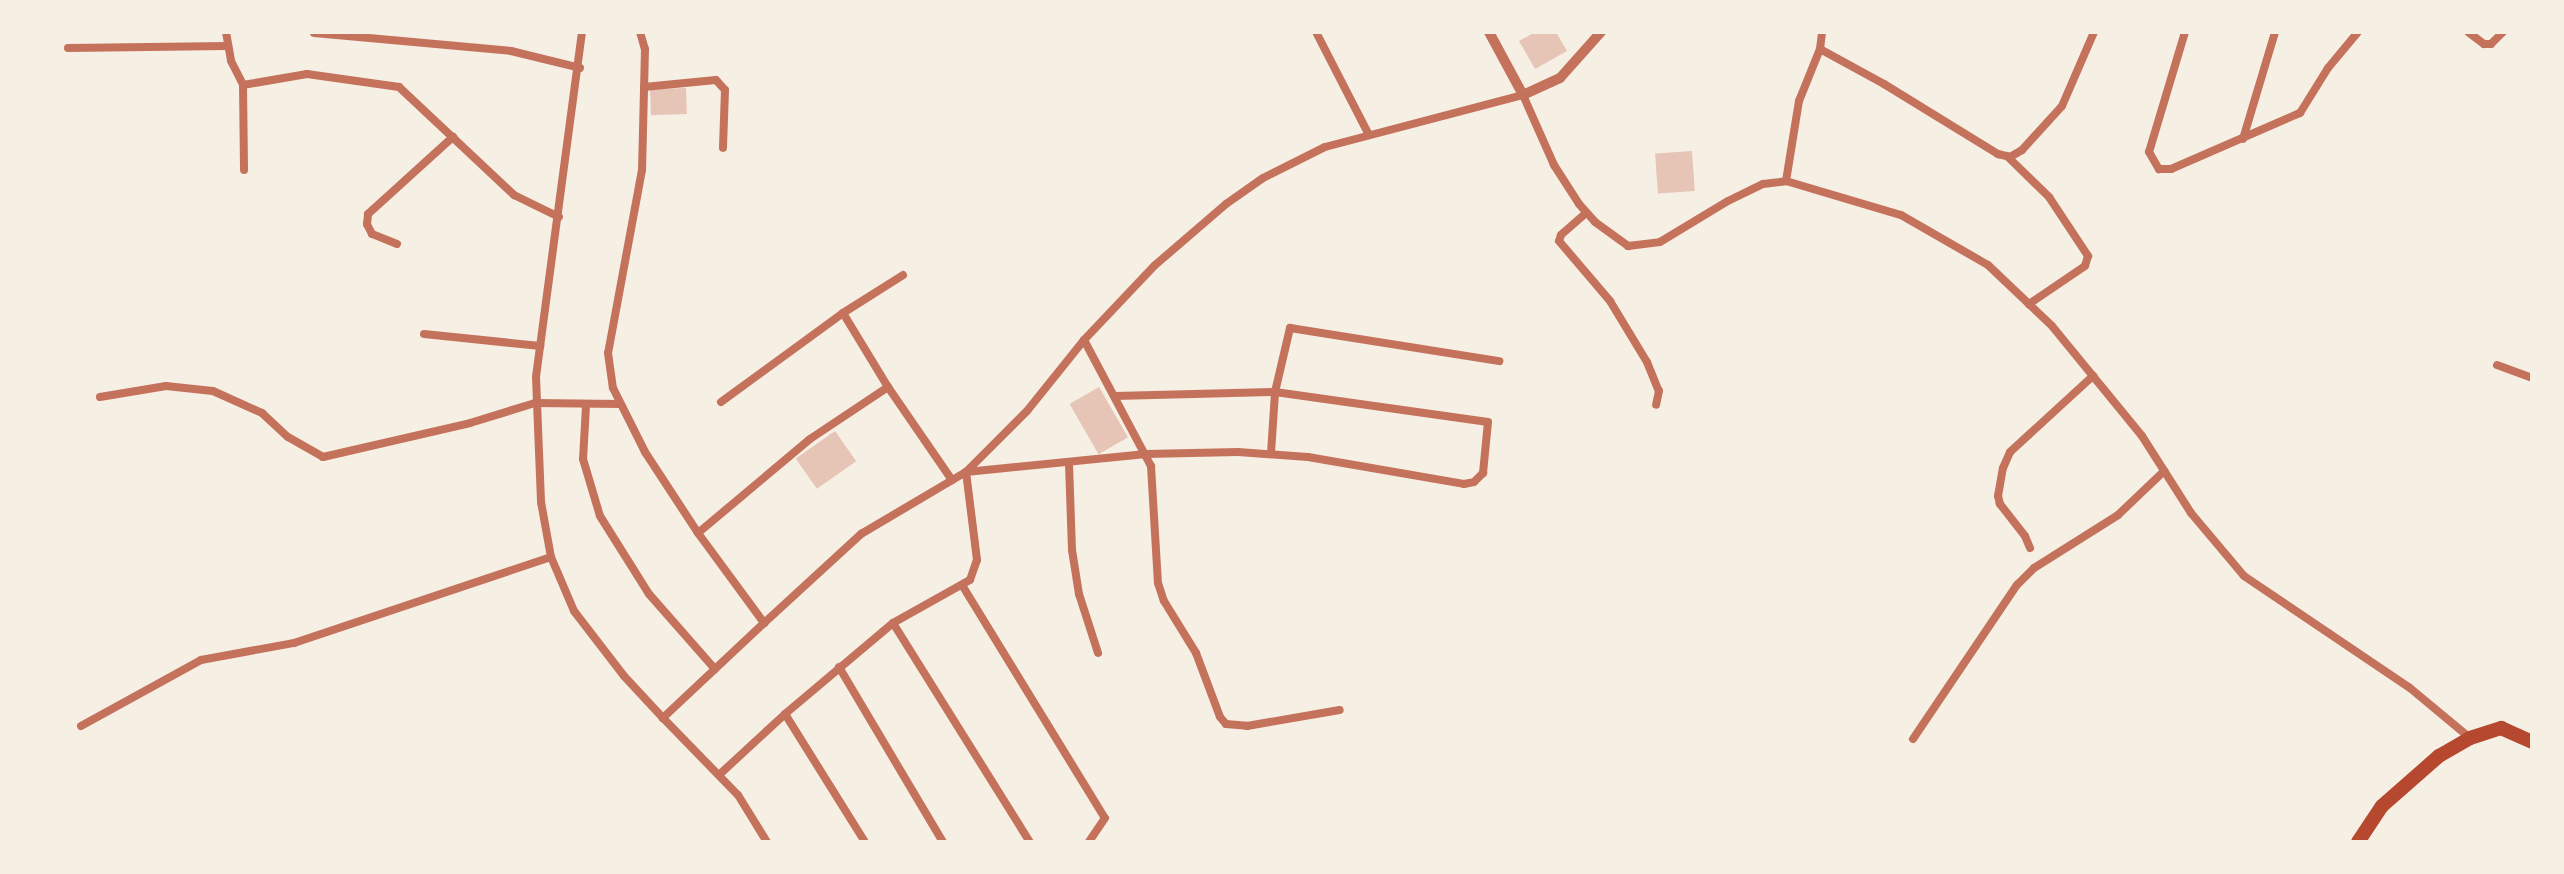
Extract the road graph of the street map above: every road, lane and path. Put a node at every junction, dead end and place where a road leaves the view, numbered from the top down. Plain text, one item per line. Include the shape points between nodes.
1 (226, 32) edge
2 (582, 32) edge
3 (640, 32) edge
4 (1316, 32) edge
5 (1489, 32) edge
6 (1601, 32) edge
7 (1822, 32) edge
8 (2094, 32) edge
9 (2185, 32) edge
10 (2275, 32) edge
11 (2358, 32) edge
12 (2468, 32) edge
13 (2503, 32) edge
14 (314, 33) edge
15 (228, 46) junction
16 (68, 48) dead end
17 (1820, 49) junction
18 (580, 68) junction
19 (243, 85) junction
20 (644, 87) junction
21 (1523, 95) junction
22 (1369, 135) junction
23 (453, 137) junction
24 (2243, 139) junction
25 (723, 148) dead end
26 (2007, 156) junction
27 (244, 170) dead end
28 (1786, 181) junction
29 (1586, 213) junction
30 (559, 217) junction
31 (397, 244) dead end
32 (903, 275) dead end
33 (2029, 304) junction
34 (843, 313) junction
35 (424, 334) dead end
36 (1084, 340) junction
37 (540, 346) junction
38 (1499, 361) dead end
39 (2497, 365) dead end
40 (2093, 376) junction
41 (2532, 378) edge
42 (888, 387) junction
43 (1275, 392) junction
44 (1115, 396) junction
45 (100, 397) dead end
46 (721, 402) dead end
47 (535, 403) junction
48 (620, 404) junction
49 (1656, 405) dead end
50 (586, 406) junction
51 (1271, 453) junction
52 (1146, 454) junction
53 (1069, 464) junction
54 (2164, 471) junction
55 (966, 472) junction
56 (952, 480) junction
57 (698, 533) junction
58 (2030, 548) dead end
59 (551, 557) junction
60 (962, 585) junction
61 (764, 623) junction
62 (893, 623) junction
63 (1098, 653) dead end
64 (839, 667) junction
65 (715, 669) junction
66 (1340, 710) dead end
67 (785, 714) junction
68 (663, 718) junction
69 (81, 726) dead end
70 (2470, 738) junction
71 (1913, 739) dead end
72 (2532, 742) edge
73 (720, 774) junction
74 (767, 842) edge
75 (865, 842) edge
76 (943, 842) edge
77 (1030, 842) edge
78 (1089, 842) edge
79 (2358, 842) edge

1 - 15 street
2 - 18 street
3 - 20 street
4 - 22 street
5 - 21 street
6 - 21 street via 1560,78
7 - 17 street
8 - 26 street via 2062,106 2022,150
9 - 24 street via 2150,160 2159,169 2171,169
10 - 24 street
11 - 24 street via 2300,113
12 - 13 street via 2491,44
14 - 18 street via 511,51
15 - 16 street
15 - 19 street
17 - 26 street
17 - 28 street via 1799,101
18 - 30 street
19 - 23 street via 307,74 399,87
19 - 27 street
20 - 25 street via 716,80 725,90
20 - 48 street via 642,170 608,353
21 - 22 street
21 - 29 street via 1554,165
22 - 36 street via 1295,160 1226,204 1154,266
23 - 30 street via 514,195
23 - 31 street via 368,214 372,234
26 - 33 street via 2049,197 2088,256 2085,266
28 - 29 street via 1763,184 1660,242 1641,246 1616,240
28 - 33 street via 1901,215 1988,265
29 - 49 street via 1559,241 1610,301 1647,362 1659,391
30 - 37 street
32 - 34 street
33 - 40 street
34 - 42 street
34 - 46 street
35 - 37 street
36 - 44 street
36 - 55 street via 1027,411
37 - 47 street
38 - 43 street via 1295,326 1286,333
39 - 41 street
40 - 54 street
40 - 58 street via 2010,452 2003,468 2000,504
42 - 56 street
42 - 57 street via 810,439
43 - 44 street
43 - 51 street
43 - 51 street via 1488,422 1483,473 1464,484
44 - 52 street
45 - 47 street via 166,386 213,391 262,413 288,437 323,457
47 - 50 street
47 - 59 street via 541,502
48 - 50 street
48 - 57 street
50 - 65 street via 583,459 600,516 649,594
51 - 52 street
52 - 53 street
52 - 66 street via 1153,477 1158,583 1196,653 1220,717 1226,724 1247,726
53 - 55 street
53 - 63 street via 1072,550
54 - 70 street via 2244,576 2410,688
54 - 71 street via 2118,515 2034,568 2017,585
55 - 56 street
55 - 60 street via 977,560
56 - 61 street via 861,534
57 - 61 street
59 - 68 street via 574,611
59 - 69 street via 294,643 201,660
60 - 62 street
60 - 78 street via 1105,818
61 - 65 street
62 - 64 street
62 - 77 street
64 - 67 street
64 - 76 street
65 - 68 street
67 - 73 street
67 - 75 street
68 - 73 street
70 - 72 highway via 2501,728
70 - 79 highway via 2409,778
73 - 74 street

